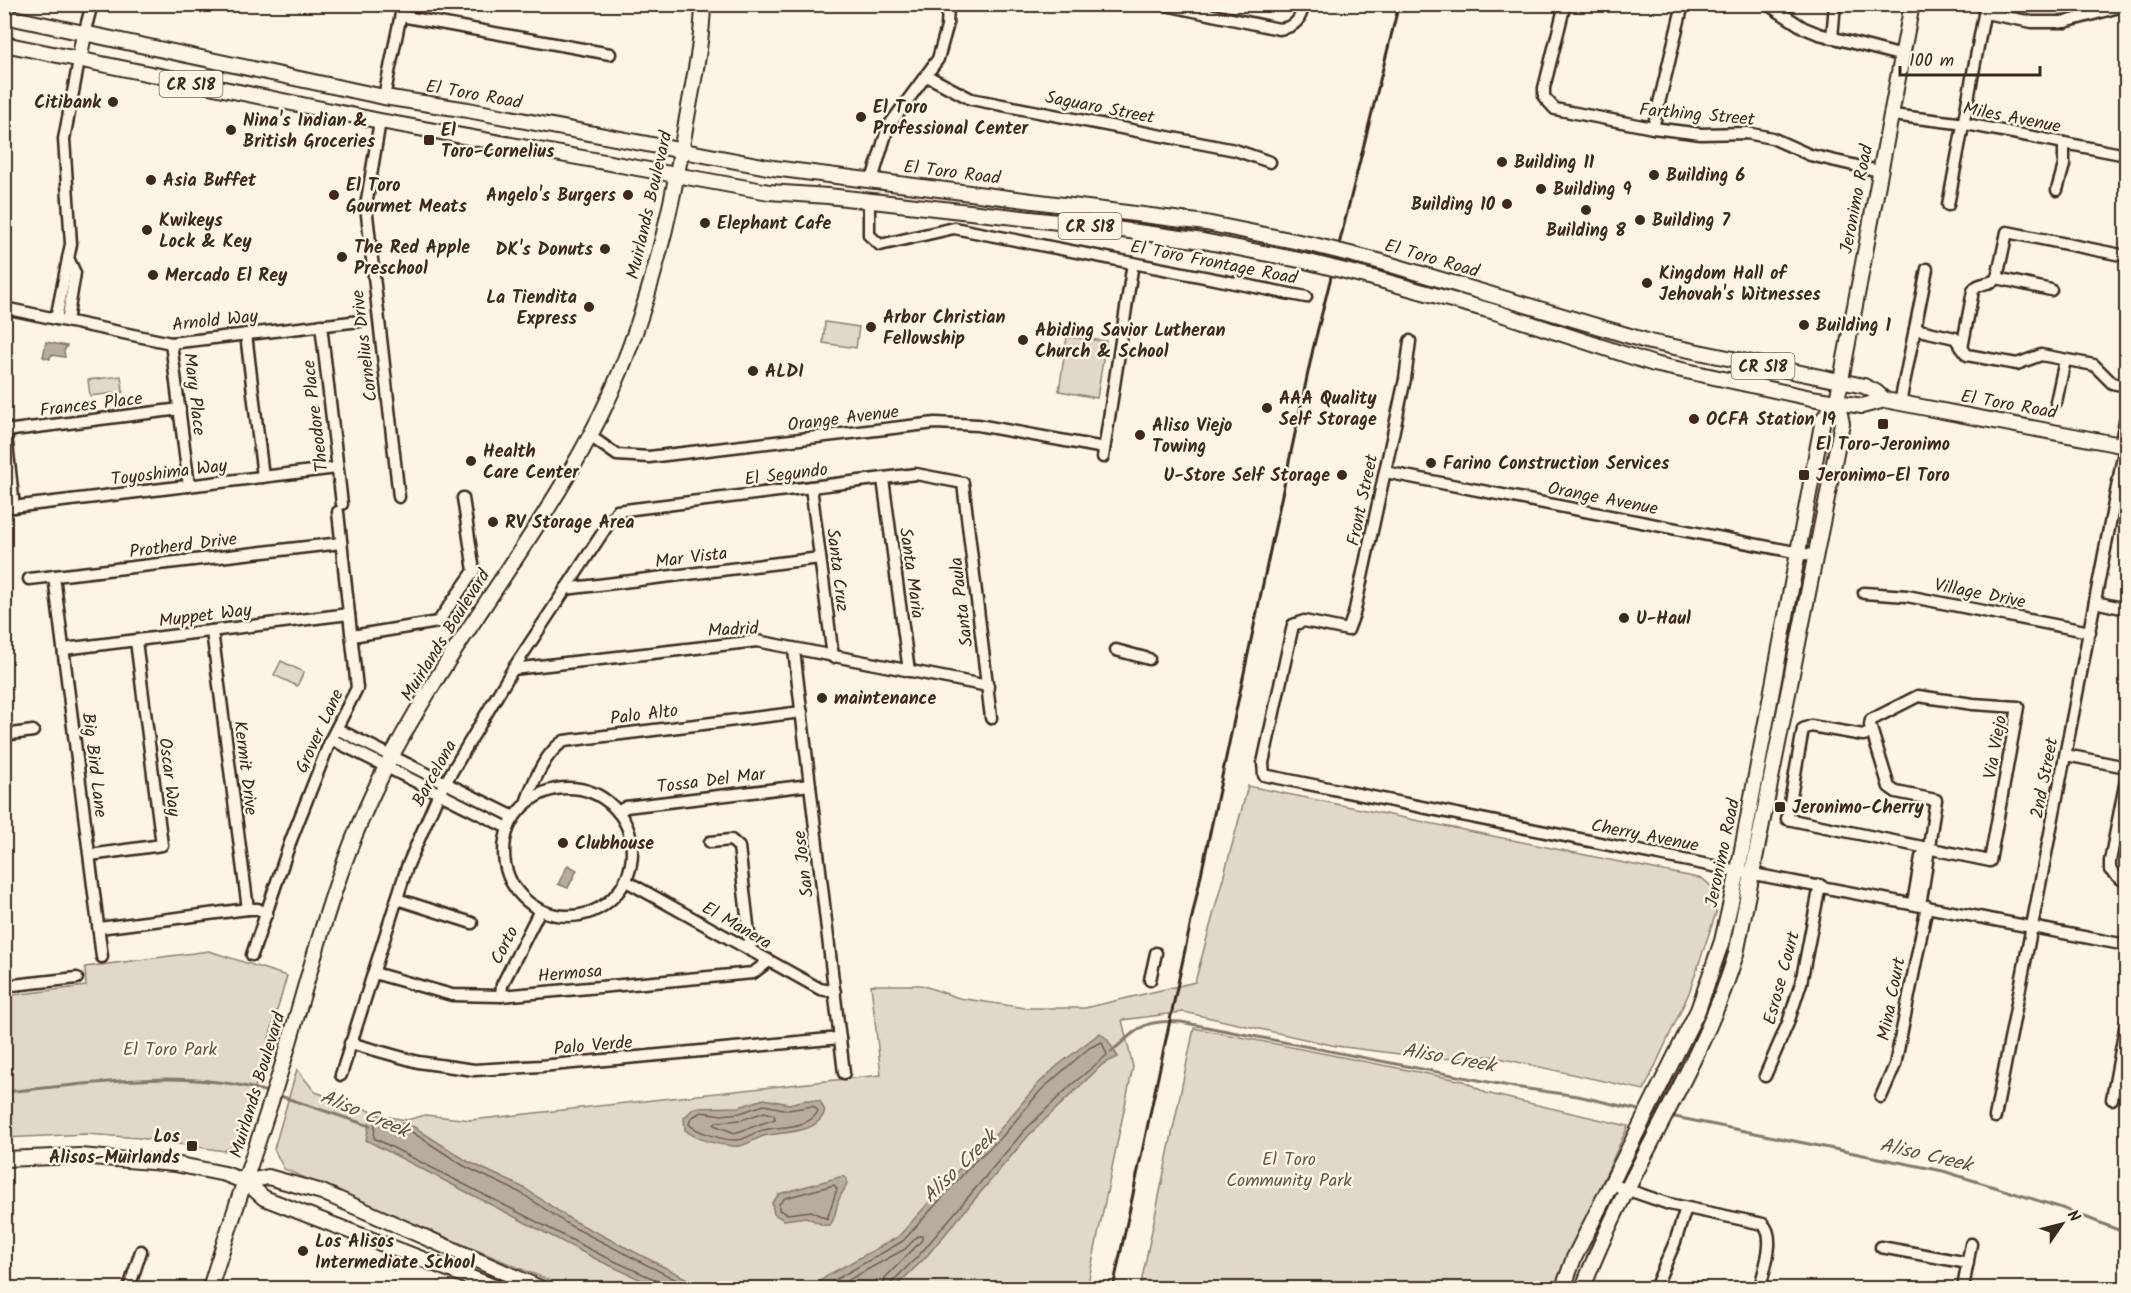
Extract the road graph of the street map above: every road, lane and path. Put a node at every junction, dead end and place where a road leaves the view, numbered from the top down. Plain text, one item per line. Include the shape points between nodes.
1 (92, 4) edge
2 (703, 4) edge
3 (948, 4) edge
4 (1161, 4) edge
5 (1304, 4) edge
6 (1565, 4) edge
7 (1683, 4) edge
8 (1767, 4) edge
9 (1835, 4) edge
10 (1912, 4) edge
11 (2127, 5) edge
12 (1173, 6) edge
13 (1985, 9) edge
14 (402, 10) edge
15 (4, 16) edge
16 (84, 34) junction
17 (1832, 38) junction
18 (4, 45) edge
19 (610, 54) dead end
20 (1903, 56) junction
21 (79, 61) junction
22 (927, 76) junction
23 (384, 98) junction
24 (1892, 115) junction
25 (380, 121) junction
26 (1966, 123) junction
27 (1653, 128) junction
28 (2064, 143) junction
29 (682, 149) junction
30 (2127, 155) edge
31 (1270, 162) dead end
32 (1879, 171) junction
33 (678, 174) junction
34 (872, 180) junction
35 (2057, 190) dead end
36 (869, 202) junction
37 (1948, 205) dead end
38 (2127, 256) edge
39 (1133, 262) junction
40 (1927, 269) dead end
41 (1997, 278) junction
42 (2051, 290) dead end
43 (1306, 297) dead end
44 (4, 308) edge
45 (62, 320) junction
46 (360, 321) dead end
47 (321, 325) junction
48 (1915, 329) junction
49 (246, 334) junction
50 (1410, 341) dead end
51 (171, 342) junction
52 (1962, 348) junction
53 (2065, 360) junction
54 (1840, 381) junction
55 (2127, 386) edge
56 (1885, 400) junction
57 (1837, 401) junction
58 (2056, 402) dead end
59 (1900, 403) junction
60 (180, 409) junction
61 (2127, 417) edge
62 (4, 426) edge
63 (5, 431) edge
64 (590, 436) junction
65 (2126, 445) edge
66 (337, 468) junction
67 (1385, 472) junction
68 (263, 477) junction
69 (883, 478) junction
70 (963, 483) joint
71 (189, 486) junction
72 (811, 487) junction
73 (399, 497) dead end
74 (463, 498) dead end
75 (9, 507) edge
76 (340, 508) joint
77 (614, 514) joint
78 (341, 543) junction
79 (1798, 553) junction
80 (1815, 556) junction
81 (820, 558) junction
82 (54, 576) junction
83 (29, 579) dead end
84 (565, 589) junction
85 (1864, 593) dead end
86 (2095, 602) junction
87 (2127, 609) edge
88 (349, 615) junction
89 (212, 631) junction
90 (2090, 632) junction
91 (352, 636) junction
92 (136, 641) junction
93 (64, 649) junction
94 (794, 650) junction
95 (1116, 650) dead end
96 (833, 657) junction
97 (1149, 659) dead end
98 (513, 669) junction
99 (909, 671) junction
100 (987, 686) junction
101 (802, 712) junction
102 (991, 718) dead end
103 (33, 731) dead end
104 (1872, 733) junction
105 (334, 734) junction
106 (4, 735) edge
107 (2066, 755) junction
108 (389, 762) junction
109 (2127, 767) edge
110 (1264, 775) joint
111 (2127, 780) edge
112 (445, 783) junction
113 (810, 784) junction
114 (438, 795) junction
115 (526, 803) junction
116 (618, 812) junction
117 (514, 818) junction
118 (508, 828) junction
119 (710, 842) dead end
120 (1928, 849) junction
121 (90, 855) junction
122 (1738, 871) junction
123 (1754, 874) junction
124 (2127, 880) edge
125 (626, 881) junction
126 (1820, 885) junction
127 (397, 899) junction
128 (1920, 904) junction
129 (248, 909) junction
130 (540, 910) junction
131 (267, 914) junction
132 (472, 923) dead end
133 (2032, 927) junction
134 (99, 928) junction
135 (2127, 945) edge
136 (751, 951) junction
137 (1155, 953) dead end
138 (252, 955) dead end
139 (102, 957) dead end
140 (769, 961) junction
141 (374, 973) junction
142 (77, 978) dead end
143 (1150, 980) dead end
144 (4, 986) edge
145 (835, 992) junction
146 (501, 996) junction
147 (2127, 1023) edge
148 (840, 1038) junction
149 (350, 1043) junction
150 (844, 1073) dead end
151 (341, 1075) dead end
152 (1765, 1076) dead end
153 (1881, 1096) dead end
154 (2112, 1099) dead end
155 (1995, 1117) dead end
156 (4, 1159) edge
157 (246, 1182) junction
158 (1611, 1184) junction
159 (1627, 1188) junction
160 (1686, 1208) junction
161 (1971, 1245) dead end
162 (1881, 1247) dead end
163 (141, 1251) dead end
164 (1968, 1263) junction
165 (129, 1288) edge
166 (210, 1288) edge
167 (497, 1288) edge
168 (540, 1288) edge
169 (1563, 1288) edge
170 (1583, 1288) edge
171 (1655, 1288) edge
172 (1760, 1288) edge
173 (1962, 1288) edge

1 - 16 street
2 - 29 main road, Muirlands Boulevard via 700,55
3 - 22 street via 943,42
4 - 12 street
5 - 12 street via 1295,25 1279,29
6 - 27 street, Farthing Street via 1544,88 1547,102 1563,111
7 - 27 street
8 - 17 street via 1804,28
9 - 17 street
10 - 20 main road, Jeronimo Road
11 - 13 street via 2065,22 2032,22
13 - 26 street
14 - 19 street
14 - 23 street
15 - 16 main road, El Toro Road / CR S18
16 - 21 main road
16 - 23 main road, El Toro Road / CR S18
17 - 20 street
18 - 21 main road, El Toro Road / CR S18
20 - 24 main road, Jeronimo Road
21 - 25 main road, El Toro Road / CR S18
21 - 45 street via 64,139 72,232 68,258 75,273
22 - 31 street, Saguaro Street via 971,99 1235,150
22 - 34 street via 888,127
23 - 25 main road
23 - 29 main road, El Toro Road / CR S18
24 - 26 street, Miles Avenue
24 - 32 main road, Jeronimo Road
25 - 33 main road, El Toro Road / CR S18
25 - 73 street, Cornelius Drive via 366,206
26 - 28 street, Miles Avenue
26 - 37 street
27 - 32 street, Farthing Street via 1701,134 1747,133 1772,138 1810,155
28 - 30 street, Miles Avenue
28 - 35 street via 2064,165
29 - 33 main road, Muirlands Boulevard
29 - 34 main road, El Toro Road / CR S18 via 773,168
32 - 54 main road, Jeronimo Road
33 - 36 main road, El Toro Road / CR S18 via 770,192
33 - 64 main road, Muirlands Boulevard via 658,255 628,349
34 - 36 main road
34 - 54 main road, El Toro Road / CR S18, bridge via 1206,223 1314,245 1650,342
36 - 39 street, El Toro Frontage Road via 869,235 880,245 954,228
36 - 57 main road, El Toro Road / CR S18, bridge via 1203,241 1309,262 1495,312 1654,364
38 - 41 street via 2007,232
39 - 43 street, El Toro Frontage Road
39 - 64 street, Orange Avenue via 1104,452 978,424 935,423 649,457 617,455
40 - 48 street
41 - 42 street
41 - 52 street via 1973,291
44 - 45 street, Arnold Way
45 - 51 street, Arnold Way
46 - 47 street, Arnold Way
47 - 49 street, Arnold Way
47 - 66 street, Theodore Place
48 - 52 street via 1955,338
48 - 59 street
49 - 51 street, Arnold Way
49 - 68 street
50 - 67 street, Front Street
51 - 60 street, Mary Place
52 - 53 street via 1967,355 2017,364 2042,355
53 - 55 street via 2094,365 2112,383
53 - 58 street
54 - 56 main road, El Toro Road via 1876,392
54 - 57 main road, Jeronimo Road
56 - 57 main road, El Toro Road / CR S18 via 1862,406
56 - 59 main road, El Toro Road / CR S18
57 - 79 main road, Jeronimo Road via 1823,419
57 - 80 main road, Jeronimo Road via 1842,423
59 - 65 main road, El Toro Road / CR S18
60 - 63 street, Frances Place
60 - 71 street, Mary Place
61 - 65 street, 2nd Street via 2122,436
62 - 63 street
63 - 75 street
64 - 108 main road, Muirlands Boulevard
65 - 86 street, 2nd Street
66 - 68 street, Toyoshima Way
66 - 76 street, Theodore Place
67 - 79 street, Orange Avenue
67 - 110 street, Front Street via 1348,630 1304,621 1297,622 1291,630 1263,763
68 - 71 street, Toyoshima Way
69 - 70 street, El Segundo via 916,474
69 - 72 street, El Segundo
69 - 99 street, Santa Maria
70 - 100 street, Santa Paula
71 - 75 street, Toyoshima Way
72 - 77 street, El Segundo
72 - 81 street, Santa Cruz
74 - 91 street via 474,571 443,618 430,624
76 - 78 street, Grover Lane
77 - 84 street, Barcelona
78 - 82 street, Protherd Drive
78 - 88 street, Grover Lane
79 - 80 street, Orange Avenue
79 - 122 main road, Jeronimo Road
80 - 123 main road, Jeronimo Road
81 - 84 street, Mar Vista
81 - 96 street, Santa Cruz
82 - 83 street, Protherd Drive
82 - 93 street, Big Bird Lane
84 - 98 street, Barcelona
85 - 90 street, Village Drive via 1907,596
86 - 87 street
86 - 90 street, 2nd Street
88 - 89 street, Muppet Way
88 - 91 street, Grover Lane
89 - 92 street, Muppet Way
89 - 129 street, Kermit Drive
90 - 107 street, 2nd Street
91 - 105 street, Grover Lane via 357,688
92 - 93 street, Muppet Way
92 - 121 street, Oscar Way via 162,845
93 - 121 street, Big Bird Lane
94 - 96 street, Madrid
94 - 98 street, Madrid via 747,641
94 - 101 street, San Jose
95 - 97 street
96 - 99 street, Madrid
98 - 112 street, Barcelona
99 - 100 street, Madrid
100 - 102 street, Santa Paula
101 - 113 street, San Jose
101 - 115 street, Palo Alto via 564,741 533,784
103 - 106 street
104 - 120 street via 1889,787 1936,800
104 - 120 street, Via Viejo via 1810,726 1803,729 1787,819
104 - 120 street, Via Viejo via 1870,725 1876,715 1918,696 2018,706 1990,861
105 - 108 street
105 - 131 street, Grover Lane via 291,840
107 - 109 street
107 - 133 street, 2nd Street
108 - 112 street
108 - 114 street
108 - 157 main road, Muirlands Boulevard via 353,837
110 - 122 street, Cherry Avenue
111 - 124 street via 2110,870
112 - 114 street, Barcelona
112 - 117 street
113 - 116 street, Tossa Del Mar via 626,807
113 - 145 street, San Jose
114 - 118 street
114 - 127 street, Barcelona
115 - 116 street via 554,789 574,788 594,793
115 - 117 street
116 - 125 street via 633,850
117 - 118 street
118 - 130 street via 504,852 508,875 521,896
119 - 136 street via 731,840 739,847
120 - 128 street via 1922,857
121 - 134 street, Big Bird Lane
122 - 123 street, Cherry Avenue
122 - 158 main road, Jeronimo Road via 1711,976
123 - 126 street, Cherry Avenue
123 - 159 main road, Jeronimo Road via 1714,1017
125 - 130 street via 617,895 589,913 556,915
125 - 136 street, El Manera
126 - 128 street, Cherry Avenue
126 - 152 street, Esrose Court via 1801,983
127 - 132 street
127 - 141 street, Barcelona
128 - 133 street, Cherry Avenue
128 - 153 street, Mina Court via 1895,1065
129 - 131 street
129 - 134 street
130 - 146 street, Corto via 502,985
131 - 138 street, Grover Lane
133 - 135 street, Cherry Avenue
133 - 155 street, 2nd Street
134 - 139 street, Big Bird Lane
136 - 140 street, El Manera
137 - 143 street
140 - 145 street, El Manera via 820,989
140 - 146 street, Hermosa via 753,973
141 - 146 street, Hermosa via 452,995
141 - 149 street, Barcelona
142 - 144 street
145 - 148 street, San Jose
147 - 154 street
148 - 149 street, Palo Verde via 474,1070 418,1062
148 - 150 street, San Jose
149 - 151 street, Barcelona
156 - 157 main road via 135,1159 225,1174
157 - 166 main road, Muirlands Boulevard
157 - 167 main road via 264,1198
157 - 168 main road via 268,1177 322,1192
158 - 159 street
158 - 169 main road, Jeronimo Road
159 - 160 street
159 - 170 main road, Jeronimo Road
160 - 171 street
160 - 172 street via 1758,1221 1768,1228 1770,1240
161 - 164 street
162 - 164 street
163 - 165 street
164 - 173 street

